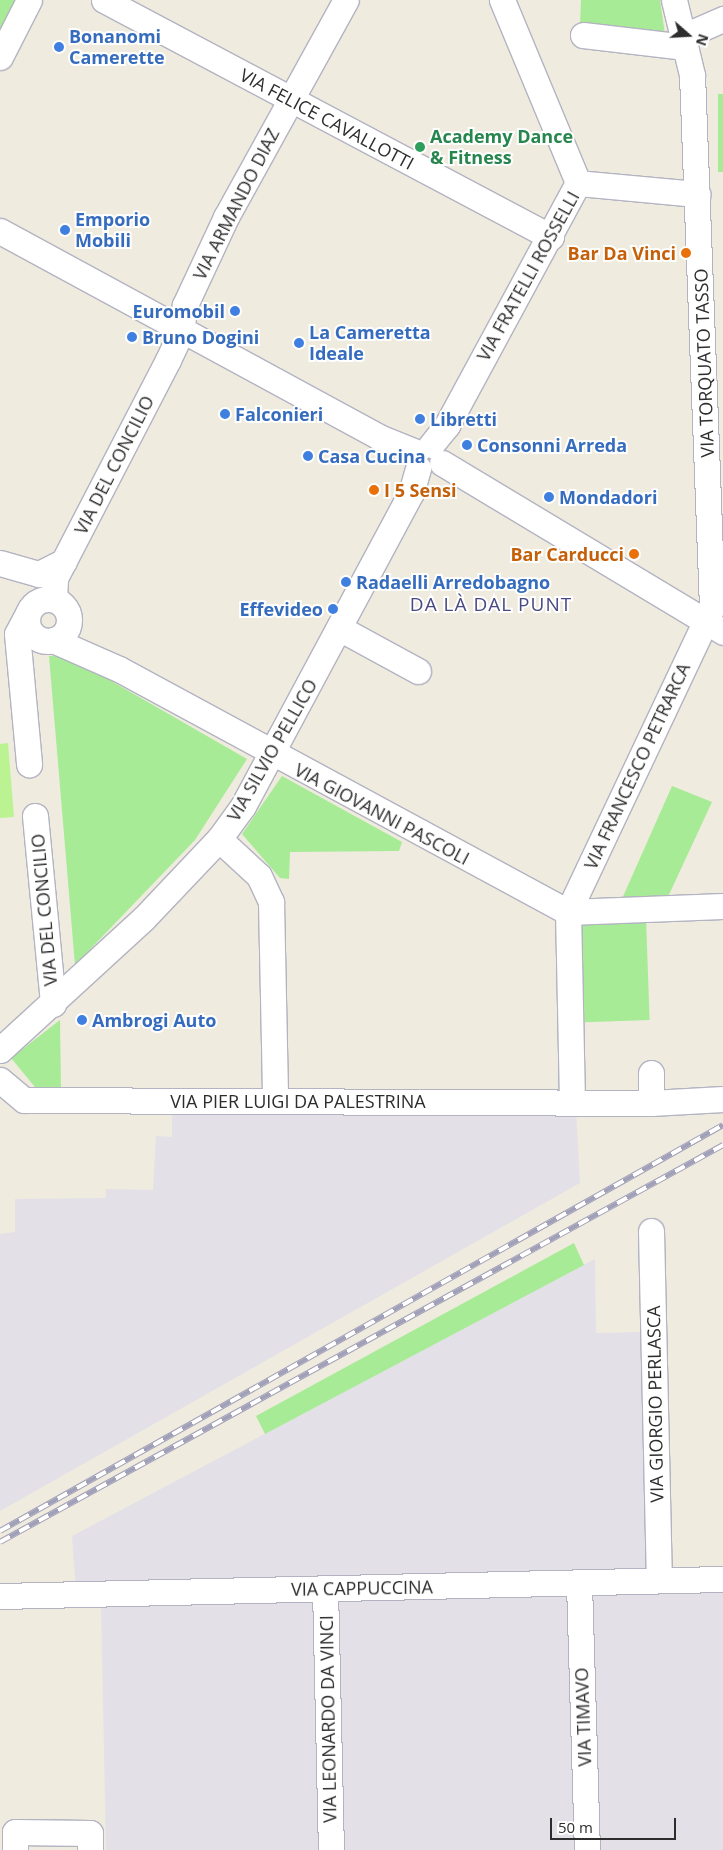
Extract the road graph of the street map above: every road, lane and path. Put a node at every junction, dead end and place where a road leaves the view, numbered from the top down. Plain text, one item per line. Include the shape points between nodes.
1 (30, 0) edge
2 (104, 0) edge
3 (346, 0) edge
4 (502, 0) edge
5 (674, 0) edge
6 (723, 19) edge
7 (583, 35) dead end
8 (684, 42) junction
9 (0, 57) edge
10 (291, 100) junction
11 (578, 183) junction
12 (697, 194) junction
13 (1, 236) edge
14 (551, 237) junction
15 (181, 332) junction
16 (715, 449) edge
17 (427, 457) junction
18 (64, 560) junction
19 (8, 567) edge
20 (38, 606) junction
21 (69, 620) junction
22 (714, 626) edge
23 (339, 628) junction
24 (45, 639) junction
25 (21, 669) junction
26 (119, 669) junction
27 (418, 671) dead end
28 (272, 755) junction
29 (29, 764) dead end
30 (35, 816) dead end
31 (219, 839) junction
32 (723, 906) edge
33 (568, 912) junction
34 (53, 1004) junction
35 (0, 1050) edge
36 (651, 1073) dead end
37 (0, 1080) edge
38 (723, 1099) edge
39 (275, 1100) junction
40 (12, 1101) edge
41 (572, 1102) junction
42 (651, 1103) junction
43 (651, 1231) dead end
44 (659, 1579) junction
45 (723, 1579) edge
46 (579, 1584) junction
47 (325, 1588) junction
48 (0, 1596) edge
49 (15, 1850) edge
50 (90, 1850) edge
51 (331, 1850) edge
52 (587, 1850) edge

1 - 9 street
2 - 10 street, VIA FELICE CAVALLOTTI
3 - 10 street, VIA ARMANDO DIAZ
4 - 11 street
5 - 8 street, VIA TORQUATO TASSO
6 - 8 street
7 - 8 street
8 - 12 street, VIA TORQUATO TASSO via 692,75
10 - 14 street, VIA FELICE CAVALLOTTI
10 - 15 street, VIA ARMANDO DIAZ via 222,226 185,305
11 - 12 street, VIA FRATELLI ROSSELLI
11 - 14 street, VIA FRATELLI ROSSELLI
12 - 16 street, VIA TORQUATO TASSO
13 - 15 street
14 - 17 street, VIA FRATELLI ROSSELLI
15 - 17 street via 379,437
15 - 18 street, VIA DEL CONCILIO
16 - 22 street, VIA TORQUATO TASSO
17 - 22 street
17 - 23 street, VIA SILVIO PELLICO via 411,494
18 - 19 street via 39,574
18 - 20 street, VIA DEL CONCILIO
19 - 20 street via 27,582
20 - 21 street via 65,608
20 - 24 street via 29,630
20 - 25 street, VIA DEL CONCILIO via 17,634
21 - 24 street via 65,632
21 - 26 street, VIA GIOVANNI PASCOLI
22 - 33 street, VIA FRANCESCO PETRARCA
23 - 27 street
23 - 28 street, VIA SILVIO PELLICO
24 - 25 street
24 - 26 street, VIA GIOVANNI PASCOLI
25 - 29 street, VIA DEL CONCILIO
26 - 28 street, VIA GIOVANNI PASCOLI
28 - 31 street, VIA SILVIO PELLICO
28 - 33 street, VIA GIOVANNI PASCOLI
30 - 34 street, VIA DEL CONCILIO
31 - 34 street, VIA SILVIO PELLICO
31 - 39 street via 259,876 271,902
32 - 33 street
33 - 41 street, VIA FRANCESCO PETRARCA
34 - 35 street, VIA SILVIO PELLICO
36 - 42 street
37 - 40 street, VIA PIER LUIGI DA PALESTRINA
38 - 42 street, VIA PIER LUIGI DA PALESTRINA
39 - 40 street, VIA PIER LUIGI DA PALESTRINA
39 - 41 street, VIA PIER LUIGI DA PALESTRINA
41 - 42 street, VIA PIER LUIGI DA PALESTRINA
43 - 44 street, VIA GIORGIO PERLASCA
44 - 45 street, VIA CAPPUCCINA
44 - 46 street, VIA CAPPUCCINA
46 - 47 street, VIA CAPPUCCINA
46 - 52 street, VIA TIMAVO
47 - 48 street, VIA CAPPUCCINA
47 - 51 street, VIA LEONARDO DA VINCI
49 - 50 street via 15,1832 90,1832

